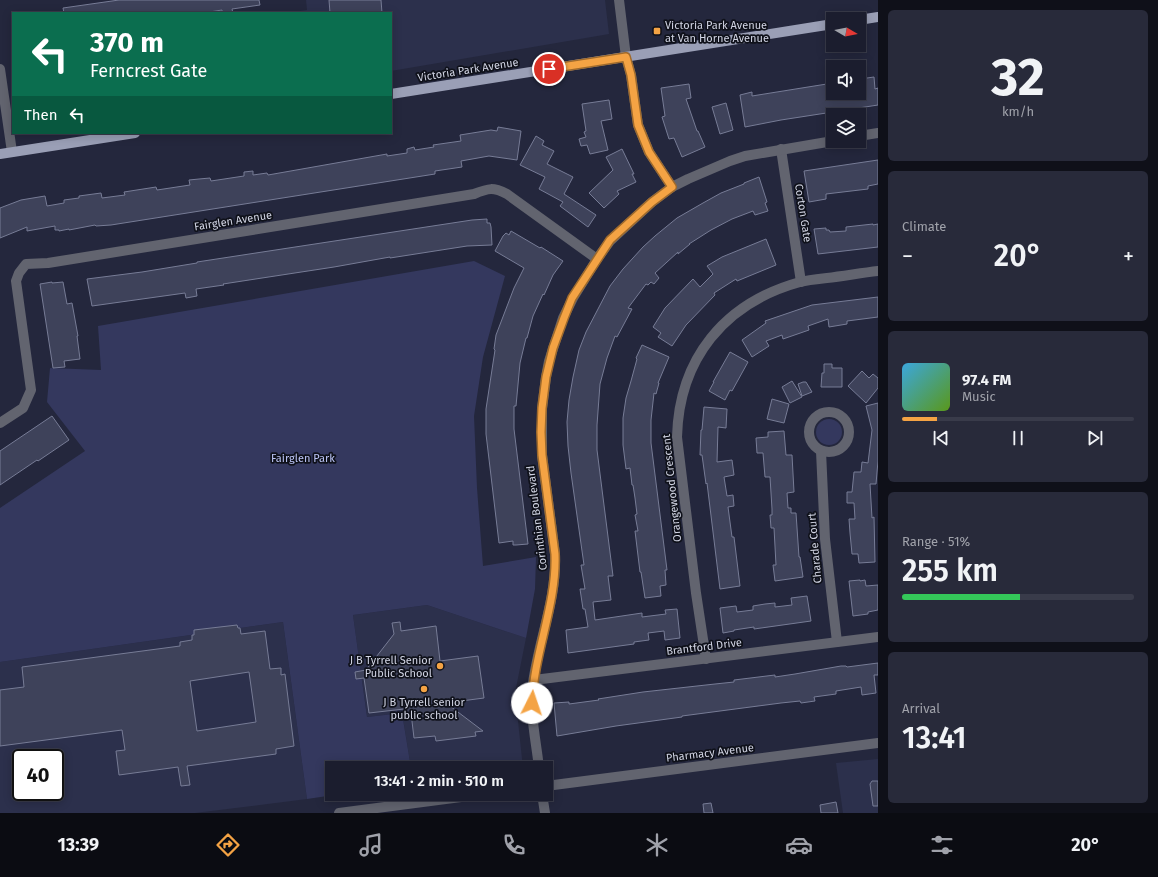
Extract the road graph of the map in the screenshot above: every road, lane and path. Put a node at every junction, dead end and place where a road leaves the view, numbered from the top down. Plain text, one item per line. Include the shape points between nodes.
1 (619, 0) edge
2 (878, 17) edge
3 (866, 19) edge
4 (826, 25) edge
5 (626, 57) junction
6 (0, 69) edge
7 (392, 94) edge
8 (878, 133) edge
9 (129, 134) edge
10 (866, 135) edge
11 (826, 142) edge
12 (781, 149) junction
13 (12, 152) junction
14 (0, 154) edge
15 (672, 187) junction
16 (597, 259) junction
17 (878, 271) edge
18 (801, 282) junction
19 (0, 423) edge
20 (821, 451) dead end
21 (878, 637) edge
22 (837, 642) junction
23 (706, 660) junction
24 (534, 680) junction
25 (878, 743) edge
26 (538, 761) edge
27 (553, 785) edge
28 (431, 801) edge
29 (543, 801) edge
30 (339, 813) edge
31 (545, 813) edge

1 - 5 street
2 - 3 main road
4 - 5 main road, Victoria Park Avenue
5 - 7 main road, Victoria Park Avenue
5 - 15 street via 638,125 649,152
6 - 13 street
8 - 10 street
9 - 13 main road
11 - 12 street, Corinthian Boulevard
12 - 15 street, Corinthian Boulevard via 730,161
12 - 18 street, Corton Gate
13 - 14 main road
15 - 16 street, Corinthian Boulevard via 610,240
16 - 19 street, Fairglen Avenue via 507,194 497,189 488,189 451,198 48,263 26,264 16,281 31,390 22,408
16 - 24 street, Corinthian Boulevard via 572,298 549,361 546,377 542,408 542,455 556,570
17 - 18 street, Orangewood Crescent
18 - 23 street, Orangewood Crescent via 776,290 743,307 717,329 696,359 680,401 677,437
20 - 22 street, Charade Court via 825,539
21 - 22 street, Brantford Drive
22 - 23 street, Brantford Drive
23 - 24 street, Brantford Drive
24 - 26 street, Corinthian Boulevard via 532,712
25 - 27 street, Pharmacy Avenue
28 - 30 street
29 - 31 street

